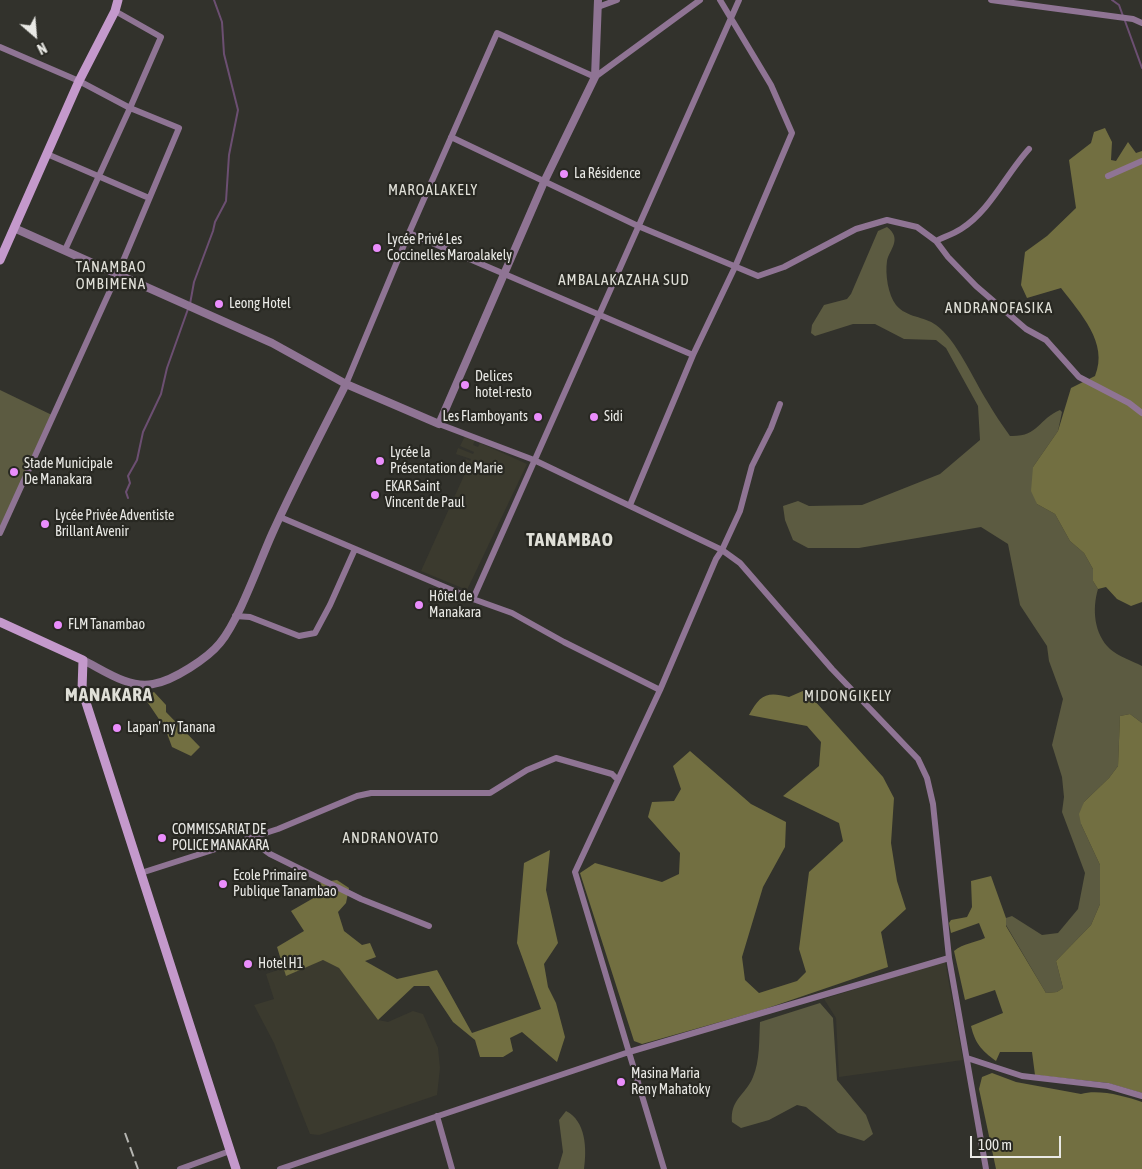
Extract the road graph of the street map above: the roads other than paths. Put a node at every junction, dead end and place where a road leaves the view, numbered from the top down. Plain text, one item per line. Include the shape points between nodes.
1 (118, 0) edge
2 (617, 0) edge
3 (700, 0) edge
4 (720, 0) edge
5 (739, 0) edge
6 (991, 0) edge
7 (598, 3) edge
8 (114, 11) junction
9 (731, 19) junction
10 (1142, 23) edge
11 (0, 47) edge
12 (595, 77) junction
13 (79, 81) junction
14 (130, 108) junction
15 (450, 137) junction
16 (1029, 149) dead end
17 (47, 154) junction
18 (1142, 161) edge
19 (99, 176) junction
20 (1108, 176) dead end
21 (544, 182) junction
22 (149, 198) junction
23 (638, 226) junction
24 (14, 228) junction
25 (408, 233) junction
26 (936, 241) junction
27 (65, 250) junction
28 (0, 260) edge
29 (735, 266) junction
30 (118, 273) junction
31 (503, 274) junction
32 (601, 314) junction
33 (693, 355) junction
34 (346, 384) junction
35 (780, 404) dead end
36 (1142, 413) edge
37 (439, 424) junction
38 (534, 460) junction
39 (630, 505) junction
40 (280, 517) junction
41 (0, 533) edge
42 (355, 549) junction
43 (722, 550) junction
44 (473, 599) junction
45 (235, 616) junction
46 (0, 622) edge
47 (83, 660) junction
48 (660, 690) junction
49 (618, 780) junction
50 (257, 835) junction
51 (141, 872) junction
52 (429, 926) dead end
53 (949, 958) junction
54 (629, 1052) junction
55 (967, 1058) junction
56 (1142, 1096) edge
57 (437, 1116) junction
58 (230, 1151) junction
59 (180, 1169) edge
60 (236, 1169) edge
61 (280, 1169) edge
62 (452, 1169) edge
63 (664, 1169) edge
64 (986, 1169) edge

1 - 8 main road
2 - 7 street
3 - 12 street
4 - 9 street
5 - 9 street
6 - 10 street via 1133,18
7 - 12 street
8 - 13 main road
8 - 14 street via 161,37
9 - 23 street
9 - 29 street via 771,86 792,133
11 - 13 street
12 - 15 street via 497,33
12 - 21 street
13 - 14 street
13 - 17 main road
14 - 19 street
14 - 22 street via 179,128
15 - 21 street
15 - 25 street
16 - 26 street via 983,209 962,228
17 - 19 street
17 - 24 main road
18 - 20 street
19 - 22 street
19 - 27 street
21 - 23 street
21 - 31 street
22 - 30 street
23 - 29 street
23 - 32 street
24 - 27 street
24 - 28 main road
25 - 31 street
25 - 34 street
26 - 29 street via 917,228 888,220 856,229 784,268 758,276
26 - 36 street via 976,286 1026,329 1046,340 1079,376
27 - 30 street
29 - 33 street
30 - 34 street via 272,342
30 - 41 street
31 - 32 street
31 - 37 street
32 - 33 street
32 - 38 street
33 - 39 street
34 - 37 street
34 - 40 street
35 - 43 street via 752,466 740,511
37 - 38 street
38 - 39 street
38 - 44 street
39 - 43 street
40 - 42 street
40 - 45 street
42 - 44 street
42 - 45 street via 315,633 299,636 250,617
43 - 48 street
43 - 53 street via 740,563 832,669 918,759 927,778 933,804
44 - 48 street via 512,613
45 - 47 street via 220,643 201,659 173,677 152,685 120,679
46 - 47 main road
47 - 51 main road via 82,690
48 - 49 street
49 - 50 street via 612,774 556,758 527,770 490,793 371,793
49 - 54 street via 575,872
50 - 51 street
50 - 52 street via 263,849 285,862 360,899
51 - 58 main road
53 - 54 street
53 - 55 street
54 - 57 street
54 - 63 street
55 - 56 street via 1022,1076 1108,1086
55 - 64 street
57 - 61 street
57 - 62 street
58 - 59 street
58 - 60 main road

